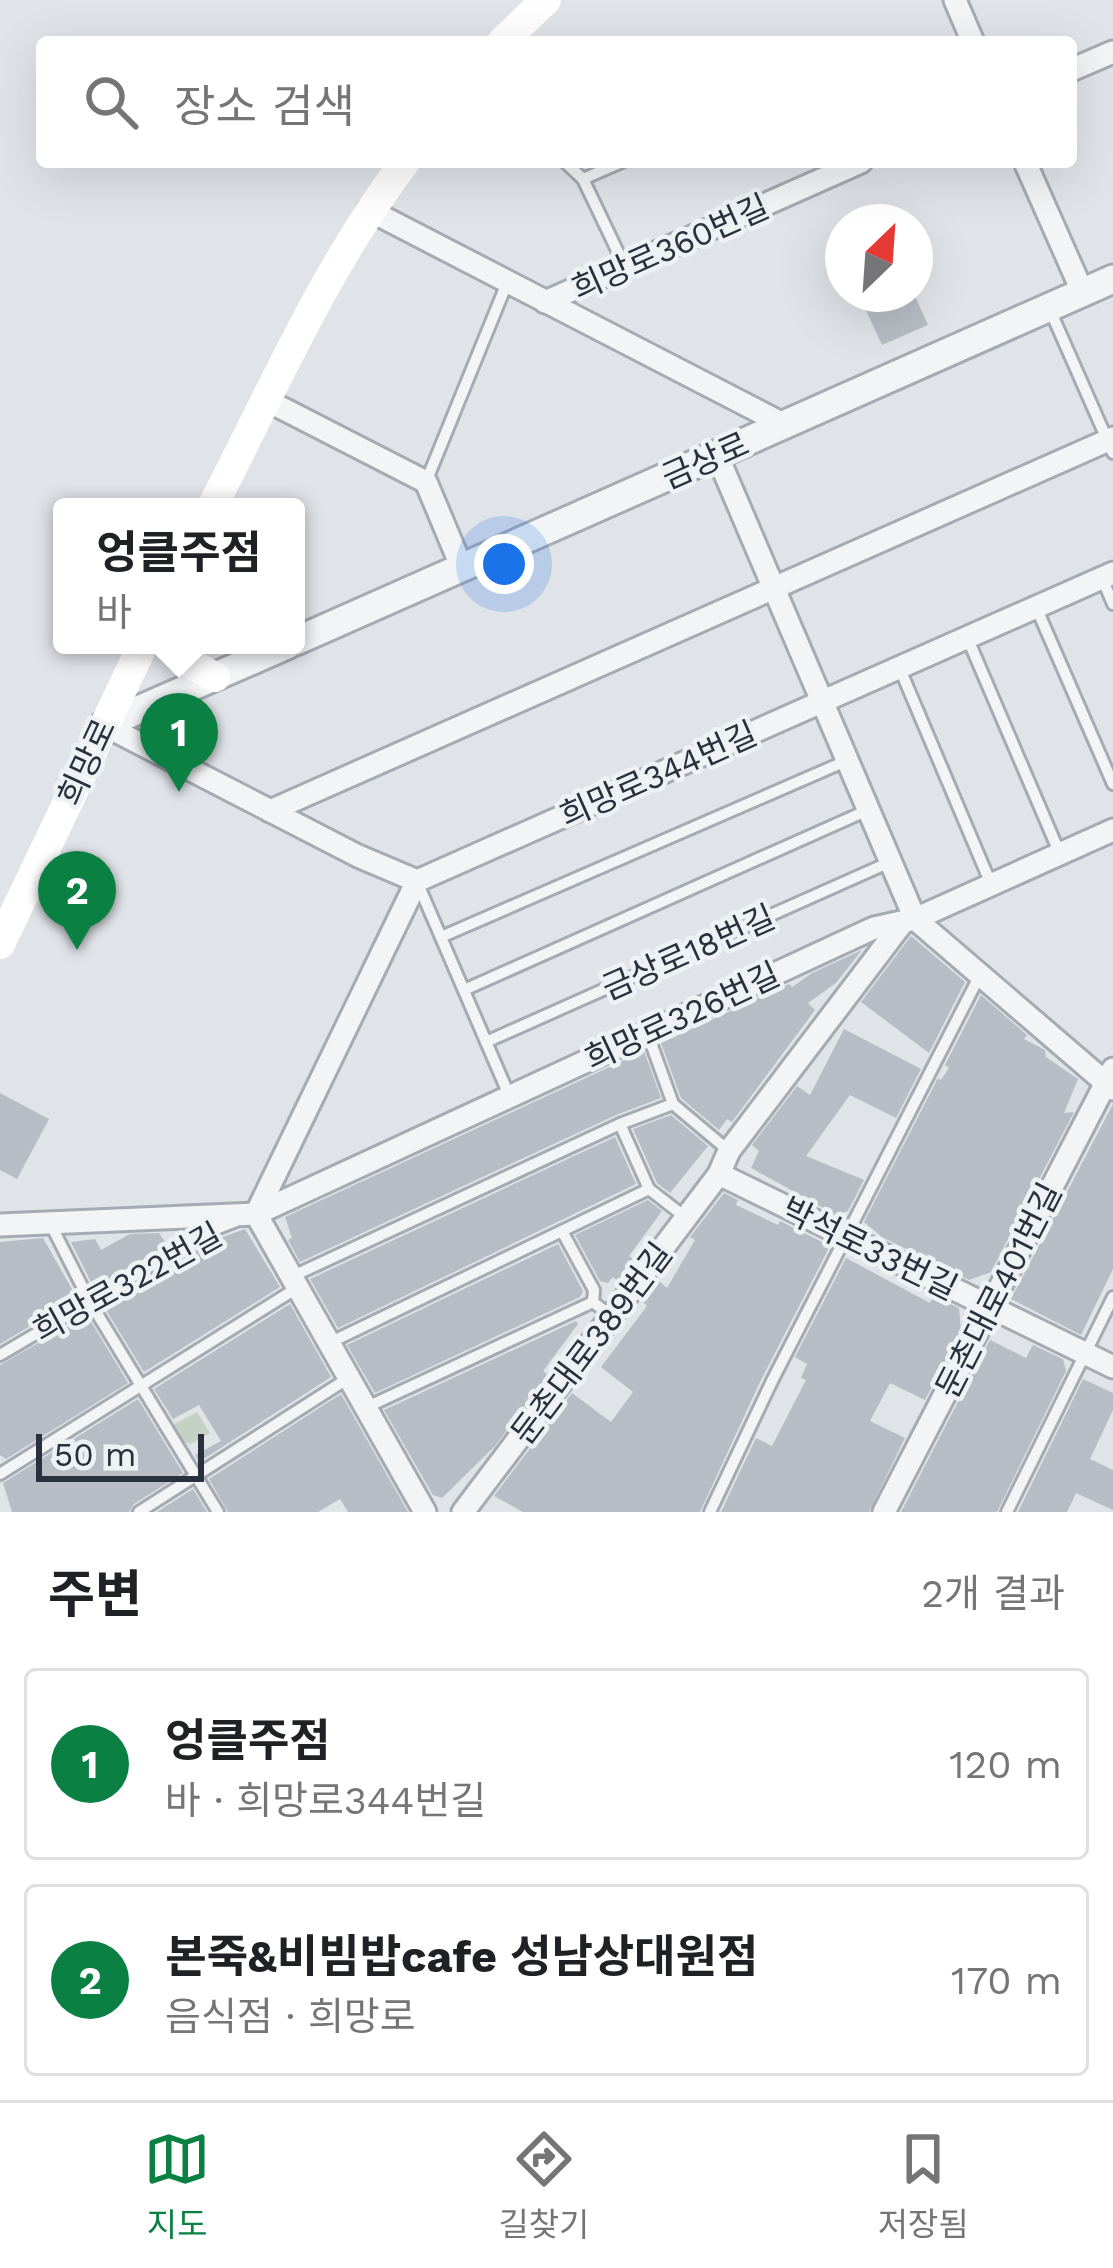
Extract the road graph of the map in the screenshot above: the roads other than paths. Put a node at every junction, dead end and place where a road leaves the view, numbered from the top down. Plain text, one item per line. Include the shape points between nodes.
1 (546, 0) edge
2 (962, 2) edge
3 (508, 36) edge
4 (971, 36) edge
5 (1113, 52) edge
6 (1077, 67) edge
7 (400, 168) edge
8 (571, 168) edge
9 (608, 168) edge
10 (848, 168) edge
11 (1028, 168) edge
12 (583, 179) junction
13 (369, 210) junction
14 (626, 268) junction
15 (1113, 279) edge
16 (507, 283) junction
17 (1083, 293) junction
18 (545, 302) junction
19 (1049, 307) junction
20 (266, 400) junction
21 (785, 425) junction
22 (1111, 444) edge
23 (716, 455) junction
24 (426, 482) junction
25 (217, 498) edge
26 (462, 568) junction
27 (1107, 576) edge
28 (773, 591) junction
29 (1113, 604) edge
30 (1036, 607) junction
31 (305, 637) edge
32 (967, 638) junction
33 (138, 654) edge
34 (180, 654) edge
35 (267, 654) edge
36 (900, 669) junction
37 (215, 677) junction
38 (821, 702) junction
39 (104, 725) junction
40 (846, 761) junction
41 (1113, 784) edge
42 (868, 810) junction
43 (270, 811) junction
44 (1113, 830) edge
45 (1060, 854) junction
46 (890, 862) junction
47 (416, 881) junction
48 (992, 884) junction
49 (909, 920) junction
50 (441, 937) junction
51 (0, 944) edge
52 (980, 975) junction
53 (464, 990) junction
54 (647, 1032) junction
55 (486, 1042) junction
56 (1110, 1081) edge
57 (509, 1095) junction
58 (674, 1104) junction
59 (620, 1124) junction
60 (729, 1151) junction
61 (719, 1174) junction
62 (650, 1189) junction
63 (256, 1214) junction
64 (686, 1217) junction
65 (50, 1223) junction
66 (0, 1225) edge
67 (562, 1231) junction
68 (848, 1237) junction
69 (296, 1281) junction
70 (1113, 1297) edge
71 (90, 1302) junction
72 (989, 1306) junction
73 (602, 1309) junction
74 (330, 1346) junction
75 (1085, 1353) junction
76 (0, 1354) edge
77 (1113, 1367) edge
78 (347, 1379) junction
79 (140, 1386) junction
80 (364, 1408) junction
81 (0, 1474) edge
82 (195, 1474) junction
83 (140, 1512) edge
84 (218, 1512) edge
85 (425, 1512) edge
86 (463, 1512) edge
87 (710, 1512) edge
88 (884, 1512) edge
89 (1007, 1512) edge

1 - 3 main road
2 - 4 street
5 - 6 street
7 - 13 main road
8 - 12 lane
9 - 12 lane
10 - 14 street, 희망로360번길
11 - 17 street
12 - 14 lane
13 - 16 street, 희망로360번길
13 - 20 main road
14 - 18 street, 희망로360번길
15 - 17 street, 금상로
16 - 18 street, 희망로360번길
16 - 24 lane
17 - 19 street, 금상로
18 - 21 street, 희망로360번길
19 - 21 street, 금상로
19 - 22 lane
20 - 24 street
20 - 25 main road
21 - 23 street, 금상로
22 - 28 street
23 - 26 street, 금상로
23 - 28 street
24 - 26 street
26 - 31 street, 금상로
27 - 29 lane, 희망로344번길
27 - 30 street, 희망로344번길
28 - 38 street
28 - 43 street
30 - 32 street, 희망로344번길
30 - 41 lane
32 - 36 street, 희망로344번길
32 - 45 lane
33 - 39 main road, 희망로
34 - 37 main road
35 - 37 street
36 - 38 street, 희망로344번길
36 - 48 lane
37 - 39 street
38 - 40 street
38 - 47 street, 희망로344번길
39 - 43 street
39 - 51 main road, 희망로
40 - 42 street
40 - 50 lane
42 - 46 street
42 - 53 lane, 금상로18번길
43 - 47 street
44 - 45 street, 희망로326번길
45 - 48 street, 희망로326번길
46 - 49 street
46 - 55 lane, 금상로18번길
47 - 50 lane
47 - 63 street
48 - 49 street, 희망로326번길
49 - 52 street
49 - 54 street, 희망로326번길 via 874,928
49 - 60 street, 둔촌대로389번길
50 - 53 lane
52 - 56 street
52 - 68 lane
53 - 55 lane
54 - 57 street, 희망로326번길
54 - 58 lane
55 - 57 lane
56 - 72 street, 둔촌대로401번길
57 - 63 street, 희망로326번길
58 - 59 lane
58 - 60 lane
59 - 62 lane
59 - 69 lane
60 - 61 street, 둔촌대로389번길
61 - 64 street, 둔촌대로389번길
61 - 68 street, 박석로33번길
62 - 64 lane
62 - 67 lane
63 - 65 street, 희망로326번길
63 - 69 street
63 - 71 lane, 희망로322번길 via 208,1232
64 - 73 street, 둔촌대로389번길
65 - 66 street, 희망로326번길
65 - 71 lane
67 - 73 lane
67 - 74 lane
68 - 72 street, 박석로33번길
68 - 87 lane
69 - 74 street
69 - 79 lane
70 - 75 lane
71 - 76 lane, 희망로322번길
71 - 79 lane
72 - 75 street, 박석로33번길
72 - 88 street, 둔촌대로401번길
73 - 80 lane
73 - 86 street, 둔촌대로389번길
74 - 78 street
75 - 77 street, 박석로33번길
75 - 89 lane
78 - 80 street
78 - 82 lane
79 - 81 lane
79 - 82 lane
80 - 85 street
82 - 83 lane
82 - 84 lane

